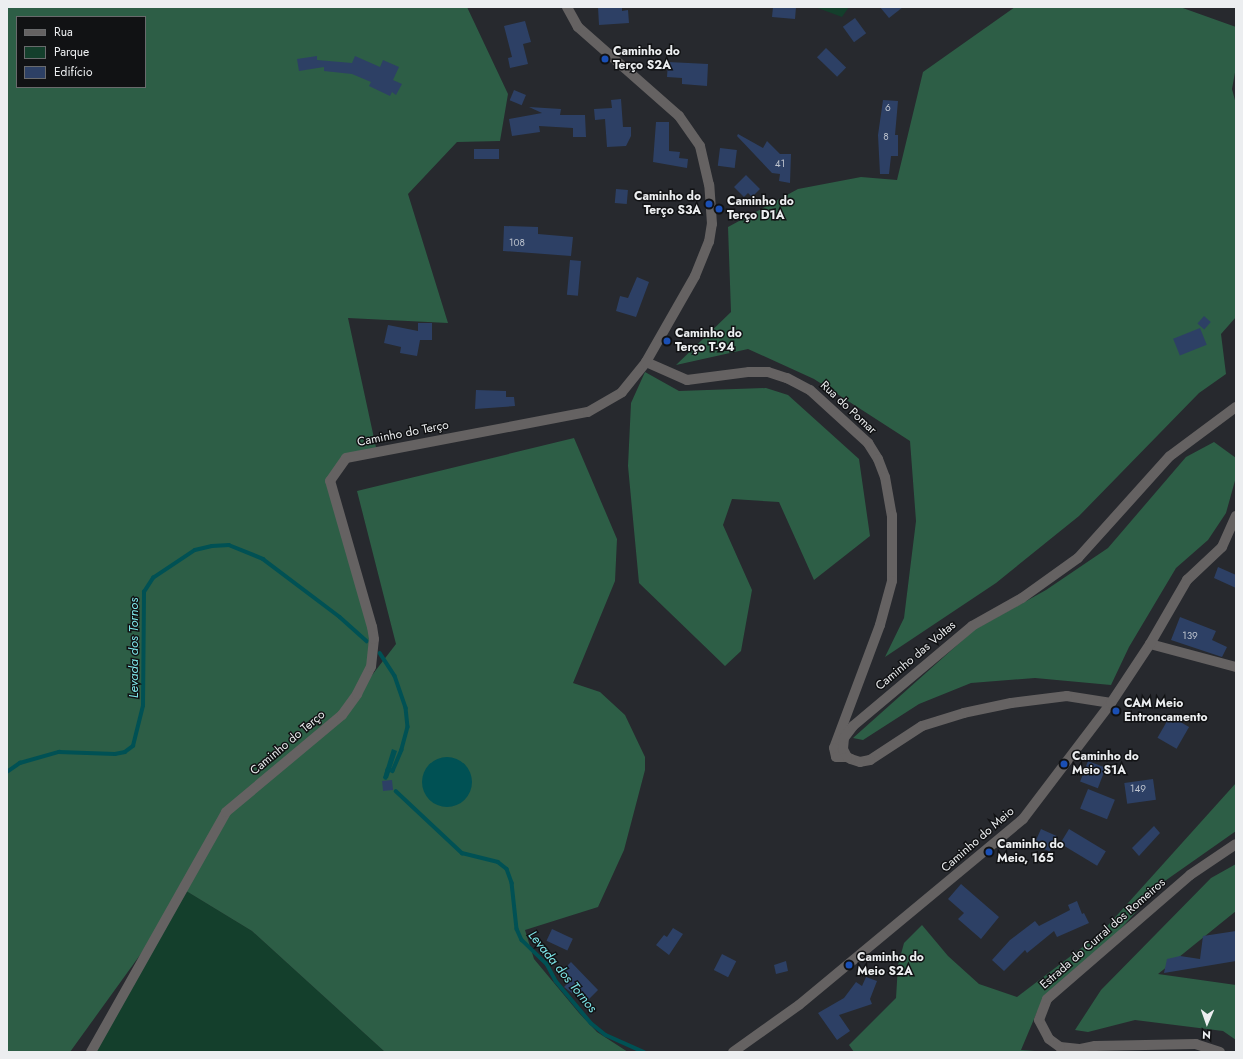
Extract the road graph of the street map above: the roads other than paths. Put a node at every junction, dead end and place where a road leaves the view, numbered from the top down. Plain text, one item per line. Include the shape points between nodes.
1 (567, 7) edge
2 (646, 362) junction
3 (1236, 408) edge
4 (1236, 516) edge
5 (1150, 644) junction
6 (1236, 667) edge
7 (1111, 703) junction
8 (847, 757) junction
9 (1236, 844) edge
10 (91, 1052) edge
11 (733, 1052) edge
12 (1220, 1052) edge

1 - 2 street, Caminho do Terço via 578,27 679,116 702,152 712,207 709,242 695,276
2 - 8 street, Rua do Pomar via 687,380 749,372 768,372 787,378 810,390 868,443 878,458 885,477 892,515 892,581 880,626 834,748 836,757
2 - 10 street, Caminho do Terço via 622,392 588,412 346,458 330,481 372,627 374,639 371,667 357,694 342,714 226,812
3 - 8 street, Caminho das Voltas via 1170,456 1078,558 1022,598 972,626 853,726 843,743
4 - 5 street, Caminho do Meio via 1222,547 1187,580
5 - 6 street
5 - 7 street, Caminho do Meio
7 - 8 street via 1066,696 1011,703 922,726 870,760 860,762
7 - 11 street, Caminho do Meio via 1023,819 799,1005
9 - 12 street, Estrada do Curral dos Romeiros via 1190,875 1046,999 1039,1020 1049,1039 1060,1047 1079,1049 1094,1046 1196,1044

